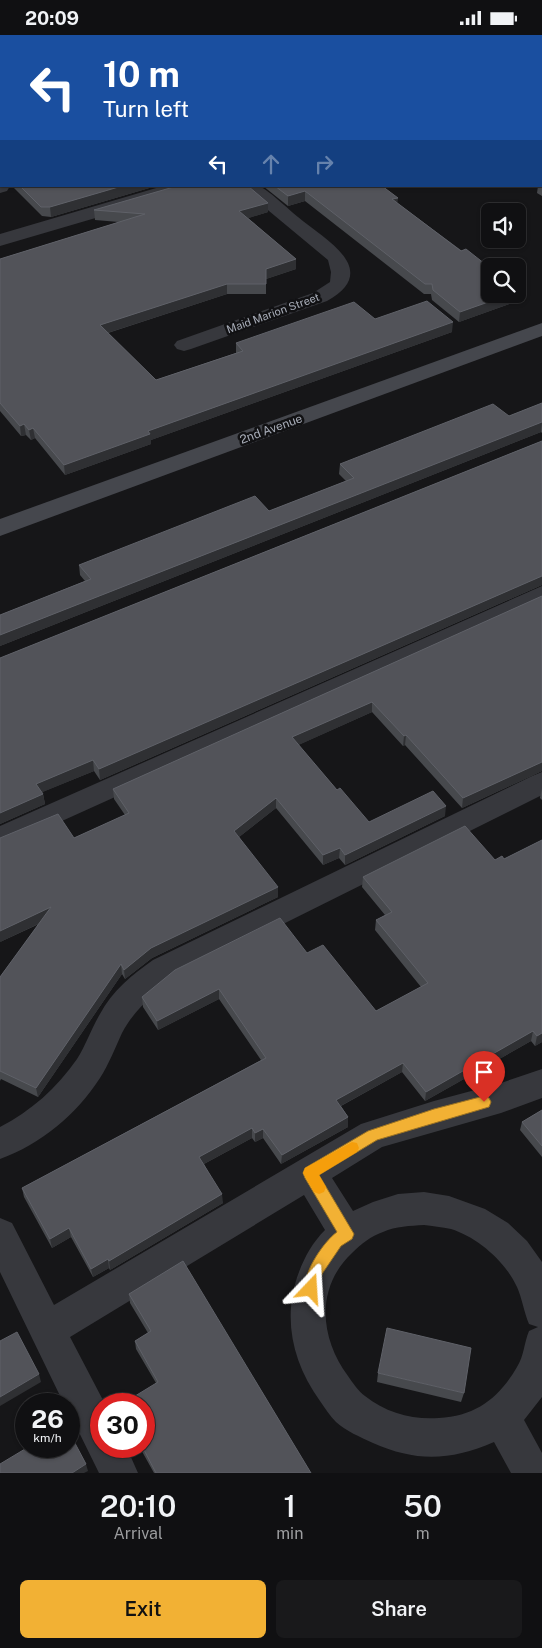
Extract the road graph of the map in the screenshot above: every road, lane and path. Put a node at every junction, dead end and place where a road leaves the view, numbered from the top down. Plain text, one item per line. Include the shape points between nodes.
1 (180, 187) edge
2 (249, 187) edge
3 (2, 237) edge
4 (542, 329) edge
5 (184, 345) dead end
6 (2, 523) edge
7 (542, 594) edge
8 (542, 783) edge
9 (0, 838) edge
10 (542, 1083) edge
11 (0, 1144) edge
12 (310, 1173) junction
13 (346, 1234) junction
14 (0, 1235) edge
15 (542, 1311) edge
16 (49, 1329) junction
17 (542, 1343) edge
18 (90, 1414) edge
19 (501, 1417) junction
20 (112, 1458) edge
21 (119, 1473) edge
22 (532, 1473) edge

1 - 3 street
2 - 5 street, Maid Marion Street via 337,258 342,269 340,281 336,288 320,297
4 - 6 street, 2nd Avenue
7 - 9 street
8 - 11 street via 164,969 135,990 113,1020 90,1067 61,1103 14,1138
10 - 12 street via 373,1135
12 - 13 street
12 - 16 street
13 - 15 street via 365,1220 400,1209 438,1209 475,1221 506,1244 530,1275
13 - 19 street via 336,1241 316,1271 306,1306 310,1345 326,1380 352,1410 388,1431 427,1439 466,1435
14 - 16 street
16 - 18 street
17 - 19 street via 528,1388
19 - 22 street
20 - 21 street

